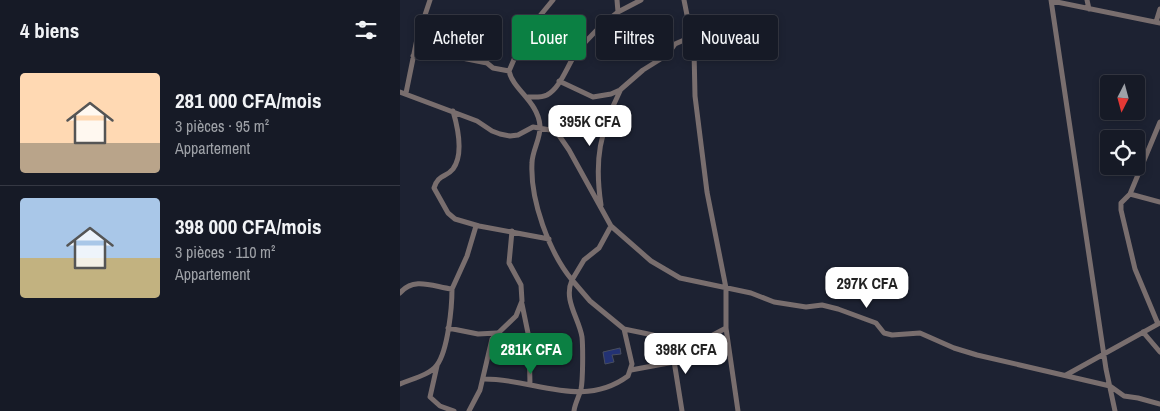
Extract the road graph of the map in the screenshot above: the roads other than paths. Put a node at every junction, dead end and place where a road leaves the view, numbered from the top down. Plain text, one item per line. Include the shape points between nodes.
1 (430, 0) edge
2 (552, 0) edge
3 (617, 0) edge
4 (641, 0) edge
5 (684, 0) edge
6 (1087, 0) edge
7 (1052, 1) edge
8 (1089, 9) junction
9 (1160, 9) edge
10 (618, 12) junction
11 (687, 15) edge
12 (1158, 23) edge
13 (683, 40) edge
14 (413, 56) junction
15 (694, 60) edge
16 (509, 70) junction
17 (560, 81) junction
18 (620, 90) junction
19 (400, 92) edge
20 (406, 93) junction
21 (528, 97) junction
22 (453, 111) junction
23 (1159, 125) edge
24 (540, 127) junction
25 (1130, 194) junction
26 (1160, 202) edge
27 (602, 210) junction
28 (476, 226) junction
29 (611, 226) junction
30 (512, 231) junction
31 (548, 239) junction
32 (572, 280) junction
33 (726, 288) junction
34 (452, 289) junction
35 (400, 293) edge
36 (522, 301) junction
37 (1159, 323) edge
38 (448, 328) junction
39 (726, 328) junction
40 (624, 329) junction
41 (1143, 332) junction
42 (497, 333) junction
43 (671, 342) junction
44 (1160, 352) edge
45 (1104, 355) junction
46 (674, 362) junction
47 (437, 366) junction
48 (631, 370) junction
49 (1066, 375) junction
50 (482, 379) junction
51 (400, 384) edge
52 (530, 385) junction
53 (1110, 386) junction
54 (580, 393) junction
55 (1160, 404) edge
56 (454, 411) edge
57 (469, 411) edge
58 (574, 411) edge
59 (682, 411) edge
60 (738, 411) edge
61 (1115, 411) edge

1 - 14 street
2 - 16 street via 525,34
3 - 10 street
4 - 10 street
5 - 11 street
6 - 8 street
7 - 8 street
7 - 45 street
8 - 12 street
9 - 12 street
10 - 17 street via 576,54
13 - 18 street
14 - 16 street via 442,54
14 - 20 street
15 - 33 street via 695,96 707,192
16 - 21 street via 512,80
17 - 18 street via 593,97
17 - 21 street via 548,94
18 - 27 street via 602,132 598,171
19 - 20 street
20 - 22 street
21 - 24 street
22 - 24 street via 477,121 492,132 510,136
22 - 28 street via 458,136 457,158 454,168 437,180 435,190 450,216
23 - 25 street
24 - 27 street via 556,131
24 - 31 street via 532,172 535,196
25 - 26 street
25 - 37 street via 1122,203 1121,210 1134,269
27 - 29 street
28 - 30 street
28 - 34 street via 462,270
29 - 32 street via 599,248 584,260
29 - 33 street via 651,261 680,278
30 - 31 street
30 - 36 street via 510,263 521,285
31 - 32 street
32 - 40 street via 590,301
32 - 54 street via 570,300 582,338
33 - 39 street
33 - 49 street via 774,302 838,309 876,323 884,333 920,333 954,348
34 - 35 street via 418,283
34 - 38 street
36 - 42 street via 516,316
36 - 52 street via 529,338
37 - 41 street
38 - 42 street via 478,334
38 - 47 street
39 - 43 street via 698,343
39 - 60 street
40 - 43 street
40 - 48 street
41 - 44 street
41 - 45 street
42 - 50 street via 490,344
43 - 46 street
45 - 49 street
45 - 53 street
46 - 48 street
46 - 59 street
47 - 51 street
47 - 56 street via 430,397 440,406
48 - 54 street via 621,381
49 - 53 street
50 - 52 street
50 - 57 street
52 - 54 street
53 - 55 street via 1124,396
53 - 61 street
54 - 58 street

